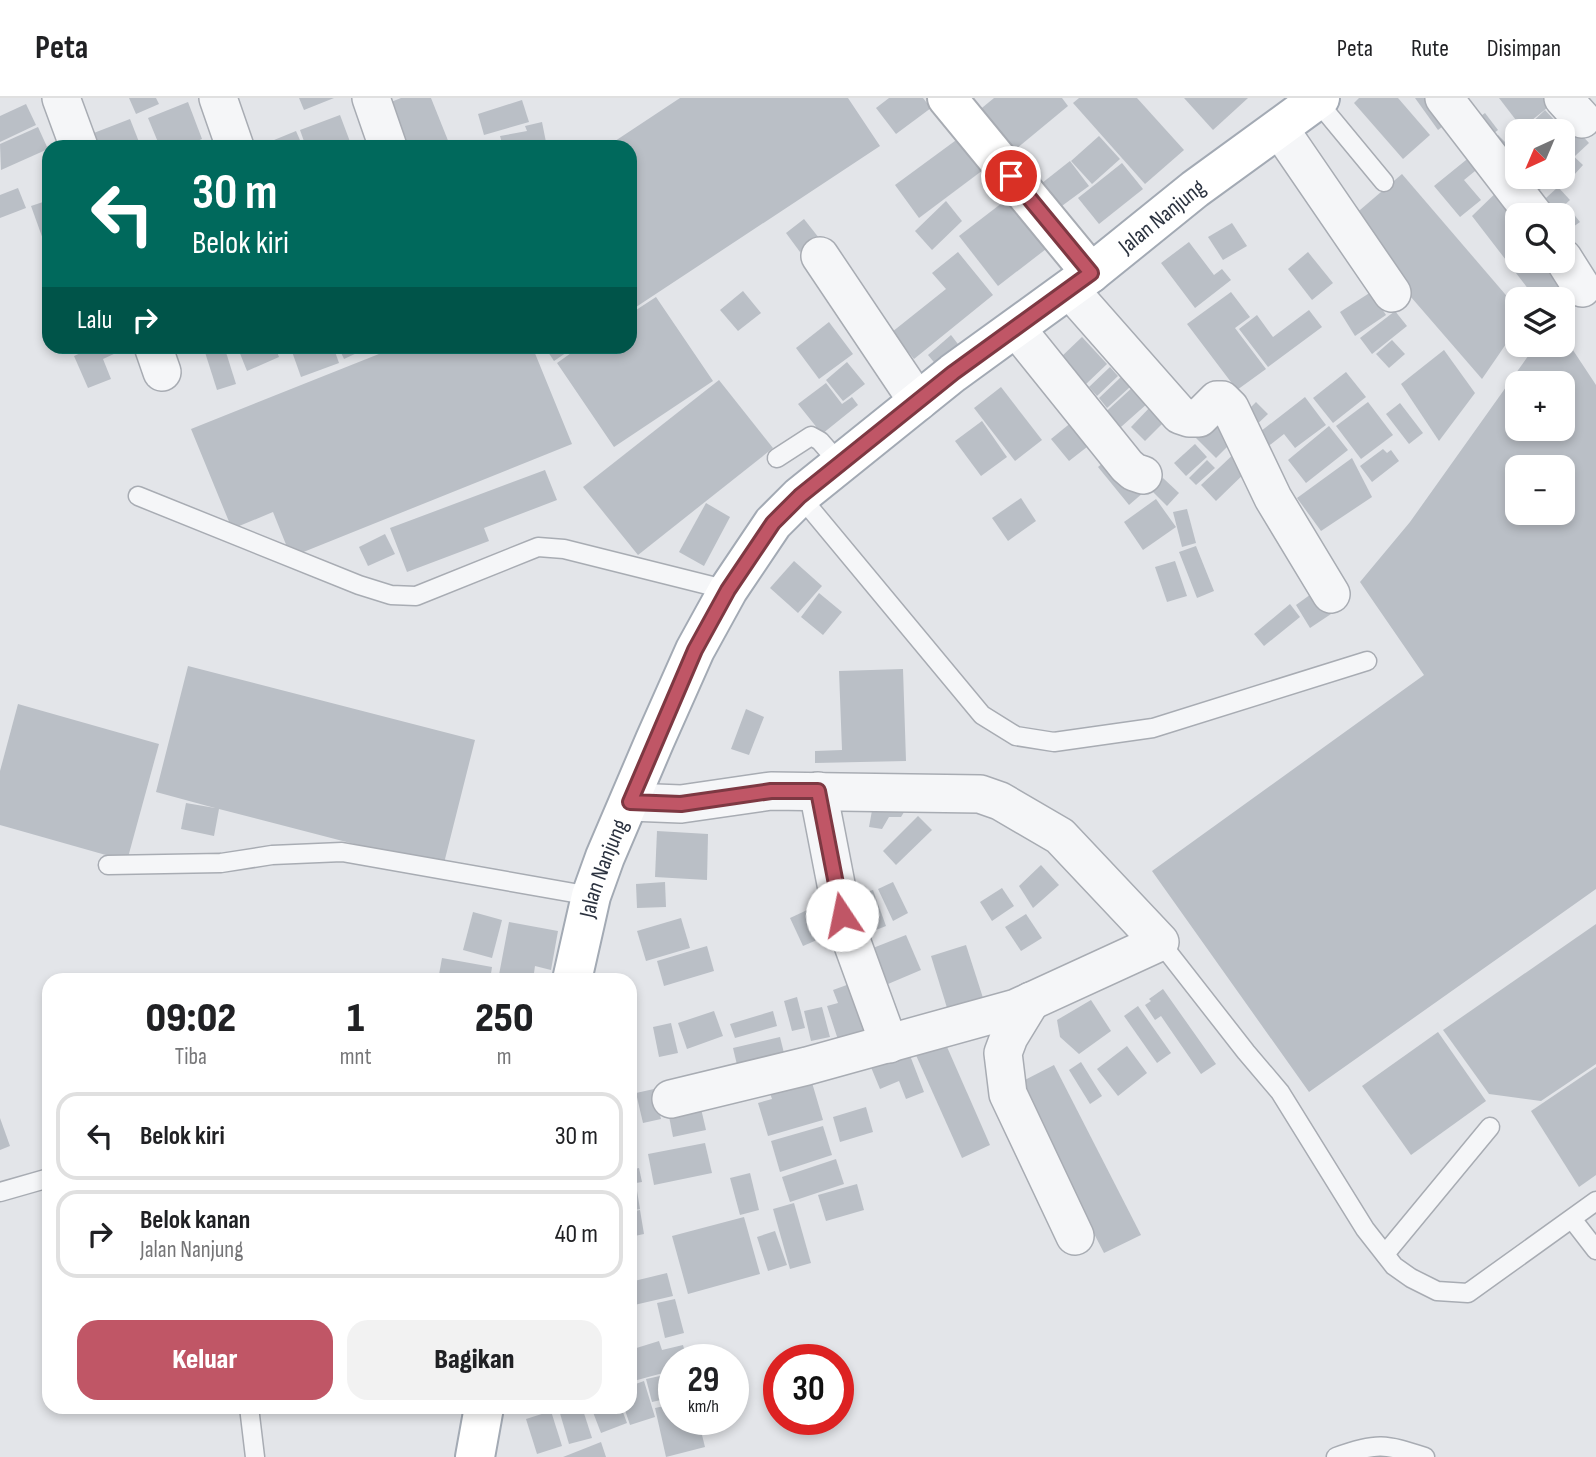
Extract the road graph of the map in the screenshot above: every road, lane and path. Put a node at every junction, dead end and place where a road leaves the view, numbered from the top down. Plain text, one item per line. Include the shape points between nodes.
1 (61, 98) edge
2 (218, 98) edge
3 (371, 98) edge
4 (947, 98) edge
5 (1444, 98) edge
6 (1319, 99) edge
7 (1279, 128) junction
8 (76, 140) edge
9 (233, 140) edge
10 (386, 140) edge
11 (1384, 182) dead end
12 (1525, 203) edge
13 (820, 256) dead end
14 (1572, 273) edge
15 (1080, 281) junction
16 (1582, 288) dead end
17 (1392, 293) dead end
18 (1016, 328) junction
19 (918, 402) junction
20 (777, 458) dead end
21 (839, 464) junction
22 (1143, 475) dead end
23 (138, 496) dead end
24 (800, 496) junction
25 (728, 590) junction
26 (1331, 594) dead end
27 (1367, 661) dead end
28 (818, 791) junction
29 (630, 802) junction
30 (108, 865) dead end
31 (591, 896) junction
32 (1160, 942) junction
33 (574, 973) edge
34 (1031, 1001) junction
35 (889, 1044) junction
36 (671, 1099) dead end
37 (1490, 1127) dead end
38 (42, 1180) edge
39 (0, 1192) edge
40 (1596, 1201) edge
41 (1572, 1219) junction
42 (1075, 1236) dead end
43 (1596, 1250) edge
44 (1385, 1254) junction
45 (249, 1414) edge
46 (483, 1414) edge
47 (255, 1457) edge
48 (475, 1457) edge
49 (1336, 1457) edge
50 (1425, 1457) edge

1 - 8 street
2 - 9 street
3 - 10 street
4 - 15 main road
5 - 12 street
6 - 7 main road, Jalan Nanjung
6 - 11 lane
7 - 15 main road, Jalan Nanjung
7 - 17 street
13 - 19 street
14 - 16 street
15 - 18 main road, Jalan Nanjung
15 - 26 street via 1180,415 1199,418 1217,400 1230,408 1273,498
18 - 19 main road, Jalan Nanjung
18 - 22 street via 1127,466
19 - 21 main road, Jalan Nanjung
20 - 21 lane via 811,436
21 - 24 main road, Jalan Nanjung
23 - 25 lane via 391,595 416,596 538,547
24 - 25 main road, Jalan Nanjung via 773,523
24 - 27 lane via 982,715 1016,736 1054,742 1153,728
25 - 29 main road, Jalan Nanjung via 695,650
28 - 29 street via 771,791 681,804
28 - 32 street via 980,794 1000,801 1060,836
28 - 35 street via 842,915
29 - 31 main road, Jalan Nanjung
30 - 31 lane via 221,863 342,852
31 - 33 main road, Jalan Nanjung
32 - 34 street
32 - 44 lane via 1280,1093 1364,1229
34 - 35 street
34 - 42 street via 1003,1053 1008,1094
35 - 36 street
37 - 44 lane
38 - 39 lane
40 - 41 lane
41 - 43 lane
41 - 44 lane via 1468,1293 1430,1288 1394,1266
45 - 47 lane
46 - 48 main road
49 - 50 lane via 1382,1445

